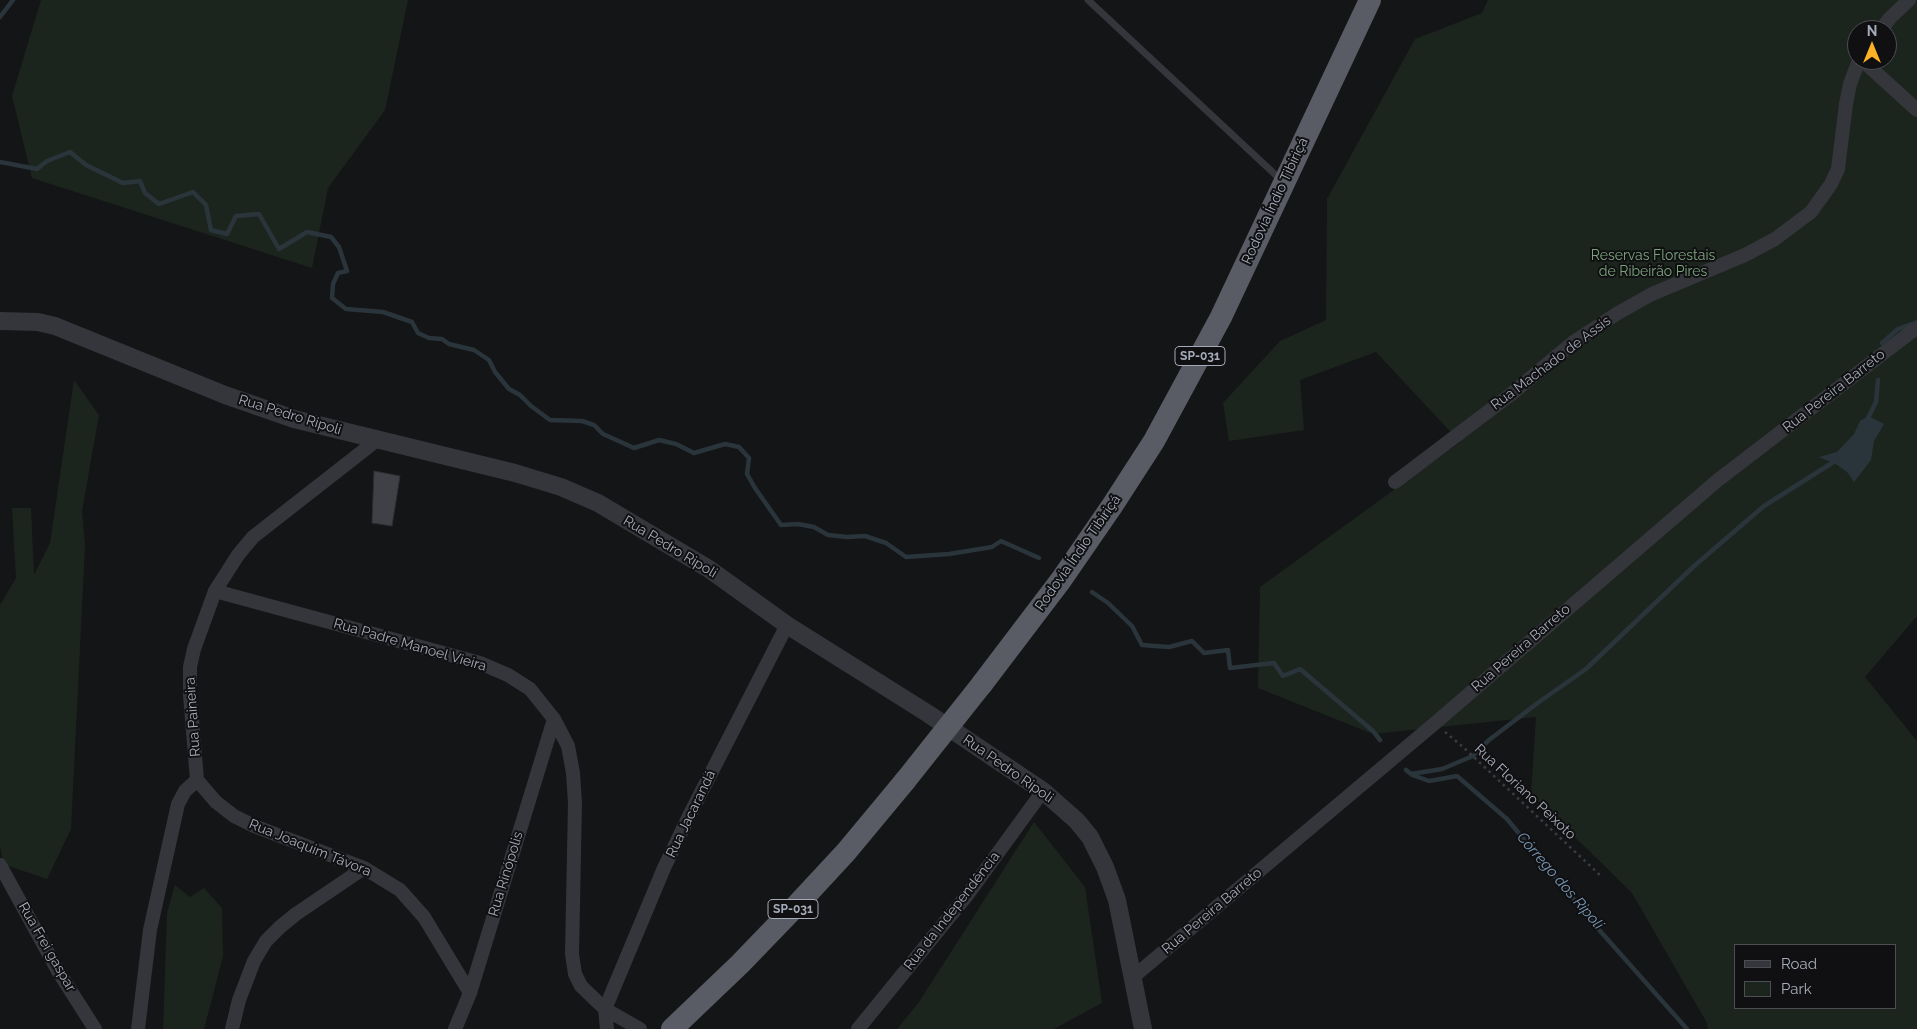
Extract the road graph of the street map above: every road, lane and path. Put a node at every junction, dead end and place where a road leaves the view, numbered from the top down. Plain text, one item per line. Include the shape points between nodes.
1 (1088, 0) edge
2 (1370, 0) edge
3 (1909, 0) edge
4 (1888, 20) edge
5 (1856, 70) edge
6 (1872, 70) edge
7 (1917, 110) edge
8 (1283, 182) junction
9 (0, 321) edge
10 (1917, 329) edge
11 (377, 440) junction
12 (1396, 482) dead end
13 (215, 591) junction
14 (787, 625) junction
15 (554, 719) junction
16 (1434, 724) junction
17 (198, 780) junction
18 (1043, 791) junction
19 (0, 865) edge
20 (364, 868) junction
21 (1601, 876) dead end
22 (1132, 978) junction
23 (470, 994) junction
24 (605, 1009) junction
25 (95, 1029) edge
26 (138, 1029) edge
27 (232, 1029) edge
28 (455, 1029) edge
29 (607, 1029) edge
30 (640, 1029) edge
31 (672, 1029) edge
32 (858, 1029) edge
33 (1143, 1029) edge

1 - 8 lane
2 - 8 highway, Rodovia Índio Tibiriçá / SP-031
3 - 4 street
5 - 12 street, Rua Machado de Assis via 1846,104 1838,170 1811,212 1775,239 1746,255 1652,294 1618,313 1575,341
6 - 7 street, Rua Machado de Assis
8 - 31 highway, Rodovia Índio Tibiriçá / SP-031, bridge via 1221,317 1154,441 1061,580 982,684 846,852 740,964
9 - 11 street, Rua Pedro Ripoli via 55,326 224,395 294,419
10 - 16 street, Rua Pereira Barreto via 1718,480
11 - 13 street, Rua Paineira via 253,537
11 - 14 street, Rua Pedro Ripoli via 515,473 598,503 709,569
13 - 15 street, Rua Padre Manoel Vieira via 480,663 530,689
13 - 17 street, Rua Paineira via 190,667
14 - 18 street, Rua Pedro Ripoli
14 - 24 street, Rua Jacarandá via 664,868
15 - 23 street, Rua Rinópolis
15 - 24 street, Rua Padre Manoel Vieira via 568,746 573,772 572,954 575,974 581,986
16 - 21 path, Rua Floriano Peixoto via 1480,762
16 - 22 street, Rua Pereira Barreto
17 - 20 street, Rua Joaquim Távora via 216,802 234,816
17 - 26 street via 185,791 178,804 150,930
18 - 22 street, Rua Pedro Ripoli via 1086,831 1105,867 1117,900
18 - 32 street, Rua da Independência via 968,894
19 - 25 street, Rua Frei gaspar via 58,971
20 - 23 street, Rua Joaquim Távora via 412,901
20 - 27 street via 296,914 266,941 254,961
22 - 33 street, Rua Pedro Ripoli
23 - 28 street, Rua Rinópolis
24 - 29 street
24 - 30 street, Rua Padre Manoel Vieira

